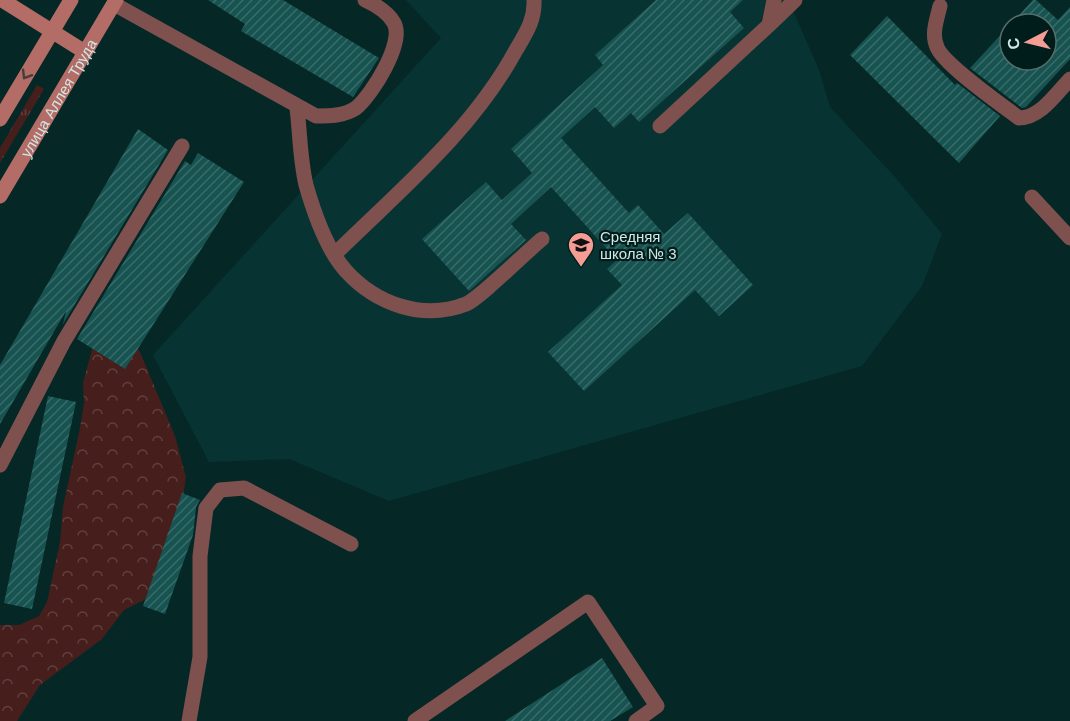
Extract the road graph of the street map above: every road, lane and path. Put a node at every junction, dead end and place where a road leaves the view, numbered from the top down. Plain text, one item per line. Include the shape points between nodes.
1 (2, 0) edge
2 (70, 0) edge
3 (365, 0) edge
4 (534, 0) edge
5 (774, 0) edge
6 (795, 0) edge
7 (115, 2) edge
8 (940, 6) dead end
9 (769, 25) junction
10 (52, 32) junction
11 (85, 51) junction
12 (1070, 79) edge
13 (297, 108) junction
14 (0, 118) edge
15 (660, 126) dead end
16 (182, 146) dead end
17 (0, 196) edge
18 (1032, 196) dead end
19 (1070, 238) edge
20 (542, 239) dead end
21 (335, 254) junction
22 (0, 465) edge
23 (351, 544) dead end
24 (189, 721) edge
25 (415, 721) edge
26 (636, 721) edge

1 - 10 street
2 - 10 street
3 - 13 lane via 378,6 395,23 396,44 377,81 356,107 337,116 316,116
4 - 21 lane via 535,17 498,84 459,133
5 - 9 lane
6 - 9 lane
7 - 11 street, улица Аллея Труда
7 - 13 lane
8 - 12 lane via 934,28 937,48 1019,118 1037,113
9 - 15 lane
10 - 11 street
10 -> 14 street
11 - 17 street, улица Аллея Труда
13 - 21 lane via 306,183 321,228
16 - 22 lane via 64,341
18 - 19 lane
20 - 21 lane via 467,304 434,312 385,301 346,272
23 - 24 lane via 244,488 220,490 206,508 200,556 200,657
25 - 26 lane via 588,602 657,706

